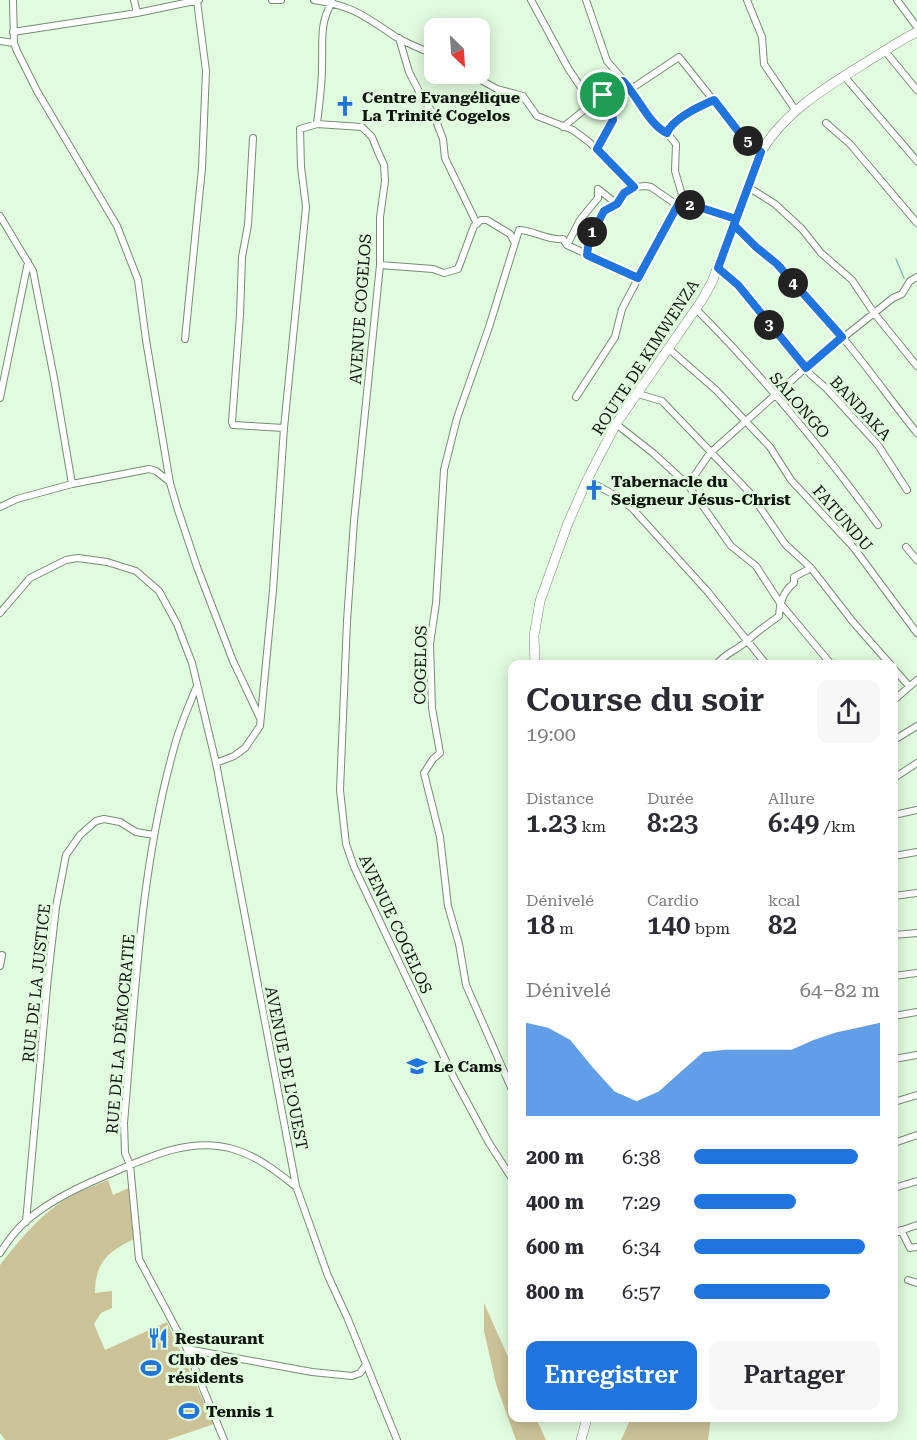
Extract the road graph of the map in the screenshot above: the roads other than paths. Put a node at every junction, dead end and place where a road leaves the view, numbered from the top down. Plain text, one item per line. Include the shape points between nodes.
1 (13, 0) edge
2 (134, 0) edge
3 (198, 0) edge
4 (272, 0) edge
5 (281, 0) edge
6 (314, 0) edge
7 (531, 0) edge
8 (586, 0) edge
9 (747, 0) edge
10 (897, 0) edge
11 (332, 1) edge
12 (137, 13) junction
13 (917, 27) edge
14 (14, 32) junction
15 (917, 32) edge
16 (399, 38) junction
17 (0, 41) edge
18 (14, 43) junction
19 (424, 50) edge
20 (885, 51) junction
21 (844, 76) junction
22 (623, 81) junction
23 (489, 84) edge
24 (631, 89) junction
25 (917, 90) edge
26 (603, 95) junction
27 (714, 100) junction
28 (592, 104) junction
29 (796, 111) junction
30 (826, 123) dead end
31 (317, 124) junction
32 (563, 127) junction
33 (667, 133) junction
34 (253, 138) dead end
35 (597, 149) junction
36 (761, 152) junction
37 (917, 161) edge
38 (634, 187) junction
39 (748, 187) junction
40 (678, 203) junction
41 (617, 204) junction
42 (0, 216) edge
43 (580, 220) junction
44 (735, 222) junction
45 (917, 223) edge
46 (477, 224) junction
47 (592, 233) junction
48 (515, 243) junction
49 (567, 245) junction
50 (587, 255) junction
51 (28, 261) junction
52 (380, 265) junction
53 (718, 268) junction
54 (917, 277) edge
55 (638, 278) junction
56 (695, 308) junction
57 (874, 313) junction
58 (842, 337) junction
59 (185, 339) dead end
60 (669, 349) junction
61 (917, 366) edge
62 (806, 368) junction
63 (638, 394) junction
64 (777, 394) junction
65 (0, 398) edge
66 (576, 398) dead end
67 (747, 422) junction
68 (616, 424) junction
69 (284, 428) junction
70 (917, 433) edge
71 (710, 453) junction
72 (586, 480) junction
73 (170, 483) junction
74 (72, 484) junction
75 (688, 485) junction
76 (907, 490) dead end
77 (0, 507) edge
78 (878, 525) dead end
79 (906, 546) dead end
80 (917, 560) edge
81 (812, 568) junction
82 (780, 603) junction
83 (0, 613) edge
84 (917, 633) edge
85 (748, 640) junction
86 (535, 660) edge
87 (720, 660) edge
88 (763, 660) edge
89 (828, 660) edge
90 (886, 660) edge
91 (898, 674) edge
92 (917, 680) edge
93 (909, 686) junction
94 (196, 687) junction
95 (898, 696) edge
96 (260, 719) junction
97 (917, 726) edge
98 (898, 738) edge
99 (216, 763) junction
100 (917, 763) edge
101 (898, 775) edge
102 (917, 810) edge
103 (898, 814) edge
104 (154, 835) junction
105 (917, 852) edge
106 (898, 855) edge
107 (917, 892) edge
108 (898, 895) edge
109 (917, 933) edge
110 (898, 935) edge
111 (2, 954) dead end
112 (0, 966) edge
113 (917, 972) edge
114 (898, 975) edge
115 (917, 1012) edge
116 (898, 1015) edge
117 (917, 1055) edge
118 (898, 1058) edge
119 (508, 1081) edge
120 (917, 1095) edge
121 (898, 1101) edge
122 (917, 1135) edge
123 (898, 1142) edge
124 (130, 1165) junction
125 (508, 1172) edge
126 (917, 1181) edge
127 (296, 1186) junction
128 (898, 1187) edge
129 (26, 1222) junction
130 (917, 1225) edge
131 (898, 1232) edge
132 (917, 1247) edge
133 (0, 1253) edge
134 (908, 1280) dead end
135 (917, 1282) edge
136 (187, 1349) junction
137 (366, 1366) junction
138 (586, 1422) edge
139 (224, 1440) edge
140 (397, 1440) edge
141 (581, 1440) edge

1 - 14 street
2 - 12 street
3 - 12 street
3 - 59 street via 206,71 202,168
4 - 5 street
6 - 11 street
7 - 28 street
8 - 22 street via 605,56
9 - 29 street via 762,37 764,64
10 - 13 street
11 - 16 street via 363,14
11 - 31 street via 324,16 321,36
12 - 14 street
14 - 18 street
15 - 20 street, ROUTE DE KIMWENZA
16 - 19 street
16 - 46 street via 409,72 443,139 445,158
17 - 18 street
18 - 73 street via 37,91 117,226 130,257 138,280
20 - 21 street, ROUTE DE KIMWENZA
20 - 25 street
21 - 29 street, ROUTE DE KIMWENZA
21 - 37 street
22 - 24 street
22 - 26 street via 609,83
23 - 32 street via 523,96 537,116
24 - 27 street via 679,57
24 - 33 street via 648,115
26 - 28 street
26 - 35 street via 613,120
27 - 33 street via 670,127
27 - 36 street via 741,135
28 - 32 street
29 - 36 street, ROUTE DE KIMWENZA
30 - 45 street via 850,144
31 - 52 street, AVENUE COGELOS via 362,127 372,136 384,165 385,181
31 - 69 street via 304,126 299,134 306,207
32 - 35 street
33 - 40 street via 677,147 675,171 682,191
34 - 69 street via 232,422
35 - 38 street
36 - 39 street, ROUTE DE KIMWENZA
38 - 40 street via 651,187
38 - 41 street
39 - 44 street, ROUTE DE KIMWENZA
39 - 57 street via 775,204 802,229 821,253 852,280
40 - 44 street
40 - 55 street
41 - 43 street via 598,189 598,198
41 - 47 street via 604,211
42 - 51 street
43 - 47 street via 591,226
43 - 49 street
44 - 53 street, ROUTE DE KIMWENZA
44 - 58 street
46 - 48 street via 488,220 510,234
46 - 52 street via 458,269 444,273
47 - 50 street
48 - 49 street, COGELOS via 520,229 563,239
48 - 119 street, COGELOS via 457,418 444,470 430,644 432,708 440,753 424,773 440,837 448,906 466,985
49 - 50 street
50 - 55 street
51 - 65 street
51 - 74 street
52 - 125 street, AVENUE COGELOS via 347,621 340,790 346,844 454,1078
53 - 56 street, ROUTE DE KIMWENZA
53 - 62 street, BANDAKA via 738,285
54 - 57 street via 902,294
55 - 66 street via 622,309 615,337
56 - 60 street, ROUTE DE KIMWENZA
56 - 64 street, SALONGO
57 - 58 street
57 - 61 street
58 - 62 street
58 - 70 street
60 - 63 street, ROUTE DE KIMWENZA
60 - 67 street, FATUNDU
62 - 64 street
62 - 76 street, BANDAKA via 879,445
63 - 68 street, ROUTE DE KIMWENZA
63 - 71 street via 662,401
64 - 67 street
64 - 78 street, SALONGO
67 - 71 street
67 - 84 street, FATUNDU via 770,447 791,480 854,548
68 - 72 street, ROUTE DE KIMWENZA
68 - 75 street
69 - 96 street
71 - 75 street
71 - 81 street via 752,494 785,544
72 - 85 street via 632,508
72 - 86 street, ROUTE DE KIMWENZA via 540,601
73 - 74 street via 149,470
73 - 96 street via 229,651
74 - 77 street
75 - 82 street via 731,546 756,566
79 - 80 street
81 - 82 street via 794,577
81 - 90 street
82 - 85 street via 779,616
82 - 89 street
83 - 94 street, AVENUE DE L'OUEST via 30,578 66,560 78,558 132,569 163,595 187,650
85 - 87 street
85 - 88 street
91 - 93 street
92 - 93 street
93 - 95 street
94 - 99 street, AVENUE DE L'OUEST
94 - 104 street, RUE DE LA DÉMOCRATIE via 174,747
96 - 99 street via 256,734 245,748
97 - 98 street
99 - 127 street, AVENUE DE L'OUEST
100 - 101 street
102 - 103 street
104 - 124 street, RUE DE LA DÉMOCRATIE via 146,881 124,1123 125,1153
104 - 129 street, RUE DE LA JUSTICE via 104,819 87,827 66,855 48,977
105 - 106 street
107 - 108 street
109 - 110 street
111 - 112 street
113 - 114 street
115 - 116 street
117 - 118 street
120 - 121 street
122 - 123 street
124 - 127 street via 177,1148 231,1148 258,1159
124 - 129 street via 75,1188
124 - 136 street, RUE DE LA DÉMOCRATIE via 139,1259
126 - 128 street
127 - 137 street, AVENUE DE L'OUEST
129 - 133 street
130 - 131 street
131 - 132 street via 909,1248
134 - 135 street
136 - 137 street via 352,1376
136 - 139 street, RUE DE LA DÉMOCRATIE
137 - 140 street, AVENUE DE L'OUEST
138 - 141 street

